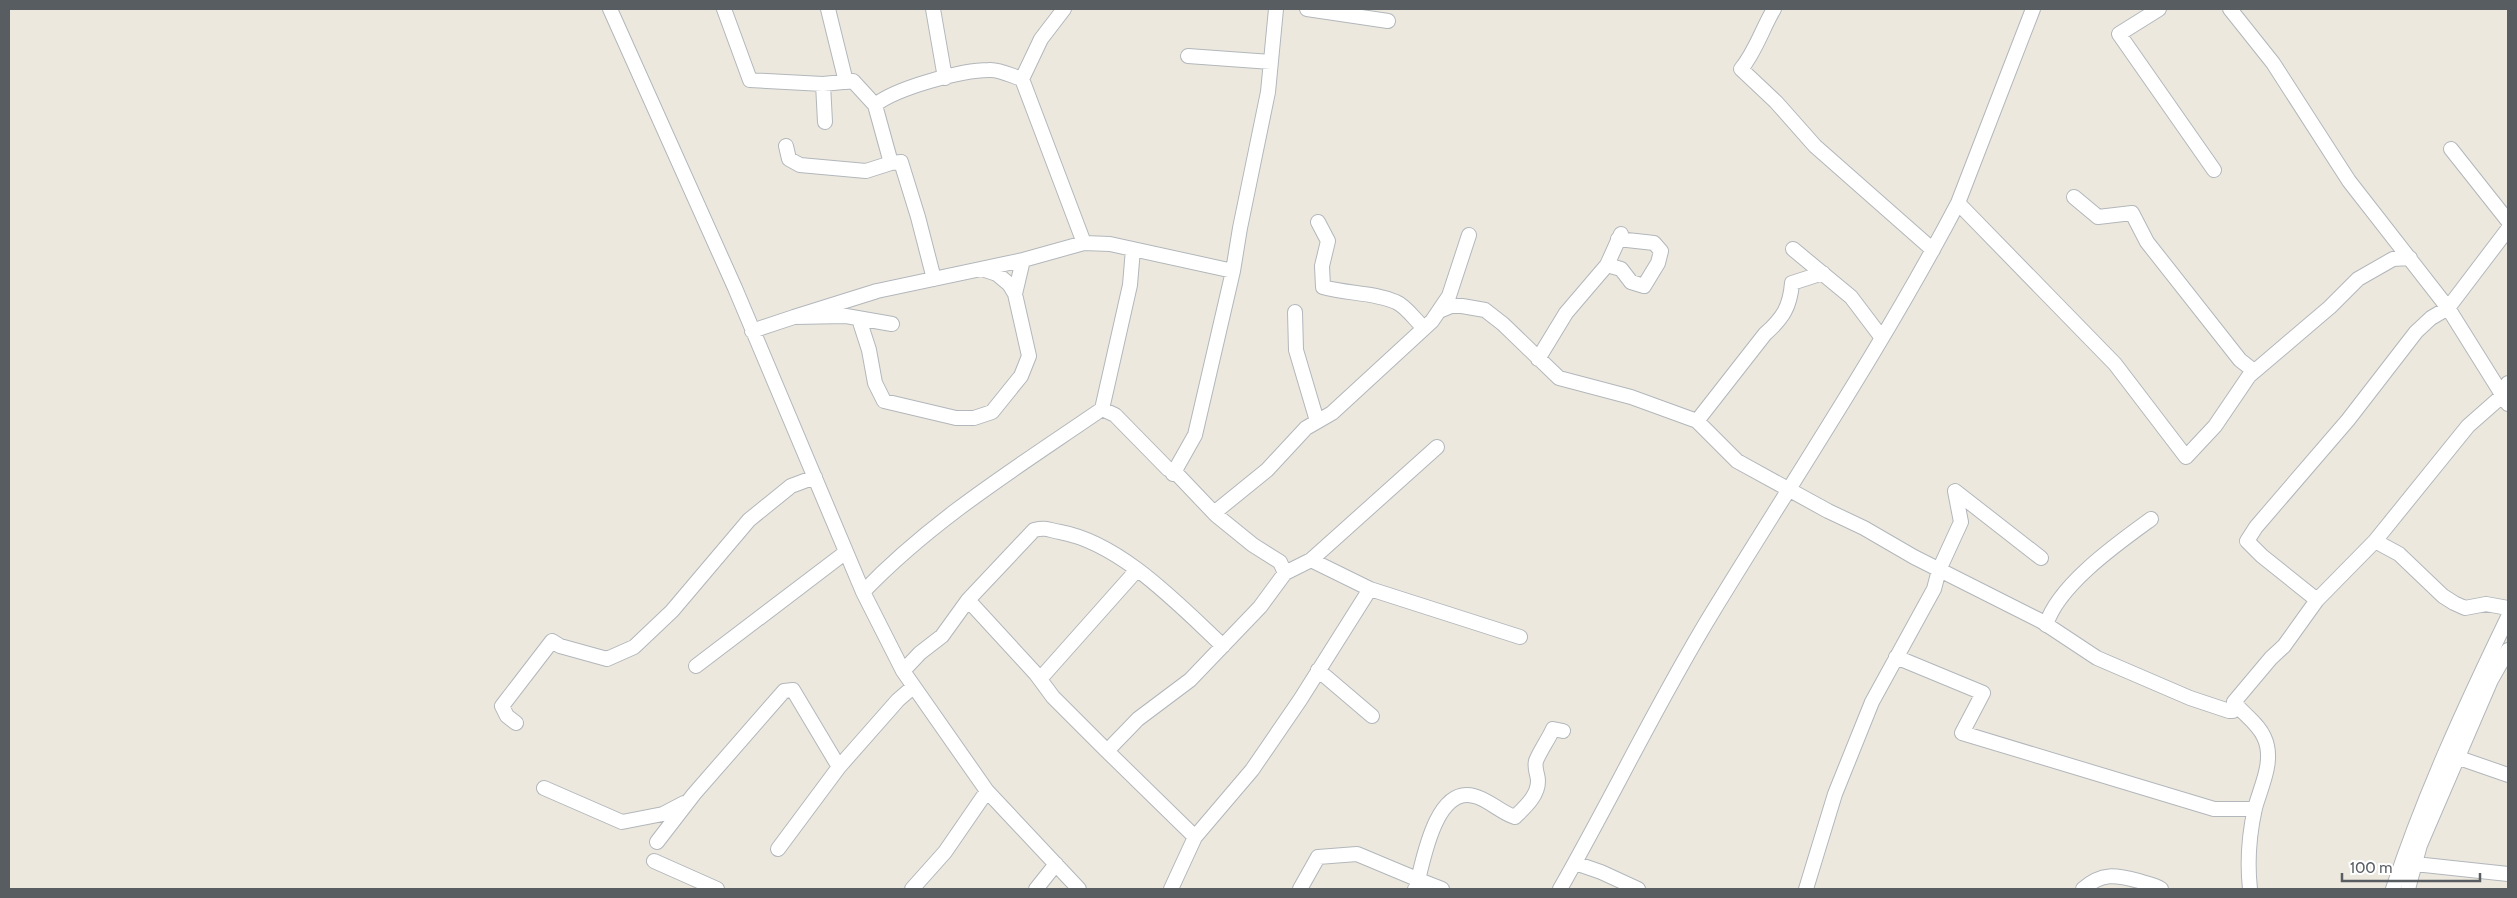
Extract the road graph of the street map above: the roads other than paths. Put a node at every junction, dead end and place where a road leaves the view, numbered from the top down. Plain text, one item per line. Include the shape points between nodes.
1 (610, 9) edge
2 (724, 9) edge
3 (828, 9) edge
4 (933, 9) edge
5 (1064, 9) edge
6 (1276, 9) edge
7 (1307, 9) edge
8 (1774, 9) edge
9 (2033, 9) edge
10 (2159, 9) edge
11 (2230, 9) edge
12 (1388, 22) dead end
13 (1188, 56) dead end
14 (1271, 62) junction
15 (945, 78) junction
16 (1022, 79) junction
17 (846, 82) junction
18 (823, 84) junction
19 (875, 105) junction
20 (825, 122) dead end
21 (786, 146) dead end
22 (2451, 149) dead end
23 (891, 163) junction
24 (2214, 170) dead end
25 (2074, 197) dead end
26 (1958, 202) junction
27 (2508, 221) edge
28 (1318, 222) dead end
29 (2508, 229) edge
30 (1469, 235) dead end
31 (1084, 242) junction
32 (1133, 249) junction
33 (1793, 249) dead end
34 (1933, 250) junction
35 (2410, 258) junction
36 (1023, 260) junction
37 (1607, 265) junction
38 (981, 269) junction
39 (1233, 271) junction
40 (1823, 273) junction
41 (934, 279) junction
42 (1015, 294) junction
43 (2448, 308) junction
44 (1439, 311) junction
45 (1295, 312) dead end
46 (794, 317) junction
47 (859, 319) junction
48 (892, 324) dead end
49 (1424, 328) junction
50 (752, 331) junction
51 (1882, 338) junction
52 (1538, 359) junction
53 (2254, 371) junction
54 (2508, 383) edge
55 (2505, 400) edge
56 (1102, 409) junction
57 (1318, 421) junction
58 (1697, 421) junction
59 (1437, 448) dead end
60 (1174, 473) junction
61 (815, 477) junction
62 (1789, 490) junction
63 (1214, 513) junction
64 (2151, 519) dead end
65 (2375, 541) junction
66 (846, 552) junction
67 (2041, 558) dead end
68 (1311, 560) junction
69 (1939, 570) junction
70 (1136, 571) junction
71 (1285, 573) junction
72 (1370, 589) junction
73 (863, 592) junction
74 (968, 600) junction
75 (2317, 600) junction
76 (2508, 608) edge
77 (2508, 617) edge
78 (2046, 624) junction
79 (1520, 637) dead end
80 (1223, 646) junction
81 (2508, 650) edge
82 (1896, 657) junction
83 (696, 666) dead end
84 (1318, 670) junction
85 (903, 671) junction
86 (1040, 679) junction
87 (913, 687) junction
88 (2236, 709) junction
89 (1372, 716) dead end
90 (516, 723) dead end
91 (1563, 731) dead end
92 (1107, 751) junction
93 (2459, 758) junction
94 (839, 767) junction
95 (2508, 775) edge
96 (544, 788) dead end
97 (987, 791) junction
98 (689, 800) junction
99 (2255, 809) junction
100 (1195, 837) junction
101 (658, 842) dead end
102 (778, 849) dead end
103 (654, 861) dead end
104 (1575, 863) junction
105 (1056, 864) junction
106 (2415, 864) junction
107 (2508, 874) edge
108 (1419, 884) edge
109 (717, 889) edge
110 (912, 889) edge
111 (1036, 889) edge
112 (1079, 889) edge
113 (1171, 889) edge
114 (1300, 889) edge
115 (1442, 889) edge
116 (1560, 889) edge
117 (1638, 889) edge
118 (1806, 889) edge
119 (2083, 889) edge
120 (2161, 889) edge
121 (2250, 889) edge
122 (2393, 889) edge
123 (2408, 889) edge

1 - 50 street
2 - 18 street via 750,80
3 - 17 street
4 - 15 street
5 - 16 street via 1041,39
6 - 14 street
7 - 12 street
8 - 34 street via 1761,30 1752,56 1740,69 1776,102 1815,146
9 - 26 street
10 - 24 street via 2120,34
11 - 35 street via 2273,64 2349,181
13 - 14 street
14 - 39 street
15 - 16 street via 990,69
15 - 19 street via 904,90
16 - 31 street
17 - 18 street
17 - 19 street via 853,81
18 - 20 street
19 - 23 street
21 - 23 street via 789,159 800,165 866,171
22 - 27 street
23 - 41 street via 901,162
25 - 53 street via 2098,217 2132,213 2147,242 2240,360
26 - 34 street
26 - 53 street via 2116,364 2186,456 2215,426
28 - 49 street via 1328,241 1322,266 1323,287 1397,302
29 - 43 street
30 - 44 street via 1450,296
31 - 32 street
31 - 36 street
32 - 39 street
32 - 56 street via 1130,285
33 - 40 street
34 - 51 street
35 - 43 street
35 - 53 street via 2393,259 2358,279
36 - 38 street
36 - 42 street
37 - 37 street via 1620,236 1654,243 1661,251 1658,263 1644,286 1632,282 1621,269
37 - 52 street via 1566,313
38 - 41 street
38 - 42 street via 997,274
39 - 60 street via 1195,435
40 - 51 street via 1851,297
40 - 58 street via 1792,283 1791,302 1777,323
41 - 46 street via 876,291
42 - 47 street via 1029,356 1020,376 992,412 974,418 956,418 884,401 875,383
43 - 55 street
43 - 75 street via 2416,332 2247,541
44 - 49 street
44 - 52 street via 1451,306 1484,310
45 - 57 street via 1296,350
46 - 47 street via 846,316
46 - 50 street
47 - 48 street
49 - 57 street via 1339,406
50 - 61 street
51 - 62 street
52 - 58 street via 1559,378 1631,397
54 - 55 street
55 - 65 street via 2468,426
56 - 60 street via 1115,416
56 - 73 street via 931,528
57 - 63 street via 1306,428 1267,470
58 - 62 street via 1737,461
59 - 68 street
60 - 63 street
61 - 66 street
61 - 90 street via 791,486 749,520 678,604 634,647 607,659 552,641 502,706
62 - 69 street
62 - 104 street via 1655,710
63 - 71 street via 1253,546 1280,562
64 - 78 street via 2092,565 2055,603
65 - 75 street
65 - 76 street via 2398,554 2454,603 2465,608 2486,604
66 - 73 street
66 - 83 street
67 - 69 street via 1955,491 1961,522
68 - 71 street
68 - 72 street
69 - 78 street
69 - 82 street via 1934,589
70 - 74 street via 1112,553 1082,538 1047,527 1034,530
70 - 80 street via 1159,587
70 - 86 street
71 - 80 street via 1260,607
72 - 79 street
72 - 84 street
73 - 85 street
74 - 85 street via 942,636
74 - 86 street
75 - 88 street
77 - 122 street via 2449,742 2414,825
78 - 88 street via 2097,658 2221,710
80 - 92 street via 1190,680 1138,719
81 - 93 street via 2491,680
82 - 99 street via 1983,693 1962,733 2214,809
82 - 118 street via 1872,702 1835,794
84 - 89 street
84 - 100 street via 1252,770
85 - 87 street
86 - 92 street via 1083,729
87 - 94 street
87 - 97 street
88 - 99 street via 2260,729 2267,743 2266,772
91 - 108 street via 1553,729 1536,762 1538,781 1534,795 1515,817 1473,795 1460,797 1447,805 1428,838
92 - 100 street
93 - 95 street
93 - 106 street
94 - 98 street via 793,690 784,691
94 - 102 street
96 - 98 street via 622,822 663,814
97 - 105 street
97 - 110 street via 945,852
98 - 101 street
99 - 121 street via 2248,857
100 - 113 street
103 - 109 street
104 - 116 street
104 - 117 street
105 - 111 street
105 - 112 street
106 - 107 street
106 - 123 street
108 - 114 street via 1357,854 1318,857
108 - 115 street
119 - 120 street via 2100,877 2114,875

